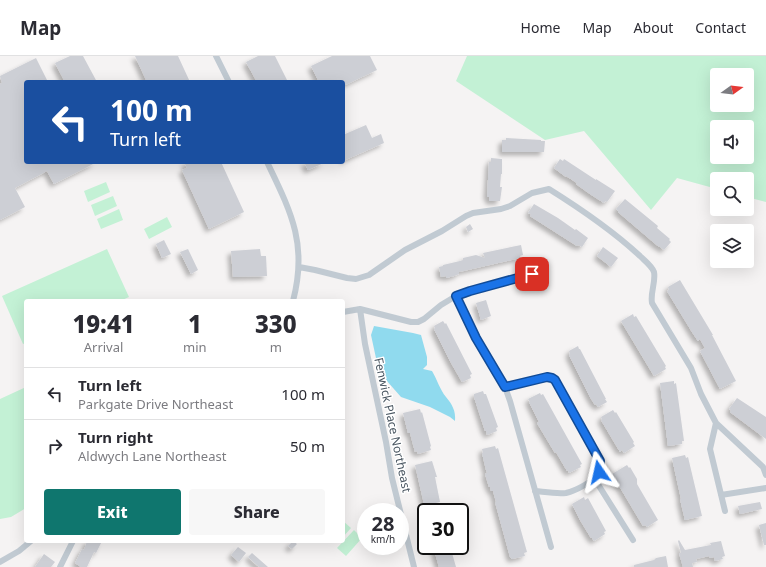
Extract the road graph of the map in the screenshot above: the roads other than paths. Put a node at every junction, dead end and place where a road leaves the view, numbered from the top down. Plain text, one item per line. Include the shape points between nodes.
1 (216, 56) edge
2 (228, 80) edge
3 (268, 164) edge
4 (299, 267) junction
5 (532, 274) dead end
6 (456, 296) junction
7 (293, 299) edge
8 (360, 309) junction
9 (345, 312) edge
10 (505, 387) junction
11 (716, 423) junction
12 (766, 475) edge
13 (594, 478) junction
14 (766, 488) edge
15 (535, 490) junction
16 (721, 495) junction
17 (725, 512) dead end
18 (633, 540) dead end
19 (29, 543) edge
20 (72, 543) edge
21 (551, 547) dead end
22 (0, 562) edge
23 (60, 567) edge
24 (414, 567) edge

1 - 2 street
3 - 4 street via 291,213 297,237
4 - 7 street
4 - 11 street via 347,278 362,278 405,250 466,216 501,209 532,193 549,189 603,225 652,267 652,303 691,368
5 - 6 street
6 - 8 street via 418,322
6 - 10 street via 476,338
8 - 9 street
8 - 24 street, Fenwick Place Northeast via 392,478
10 - 13 street via 547,377 555,380 600,461 599,472
10 - 15 street
11 - 12 street via 763,467
11 - 16 street via 710,449
13 - 15 street via 568,493 556,494
13 - 18 street
14 - 16 street
15 - 21 street
16 - 17 street
19 - 22 street
20 - 23 street

